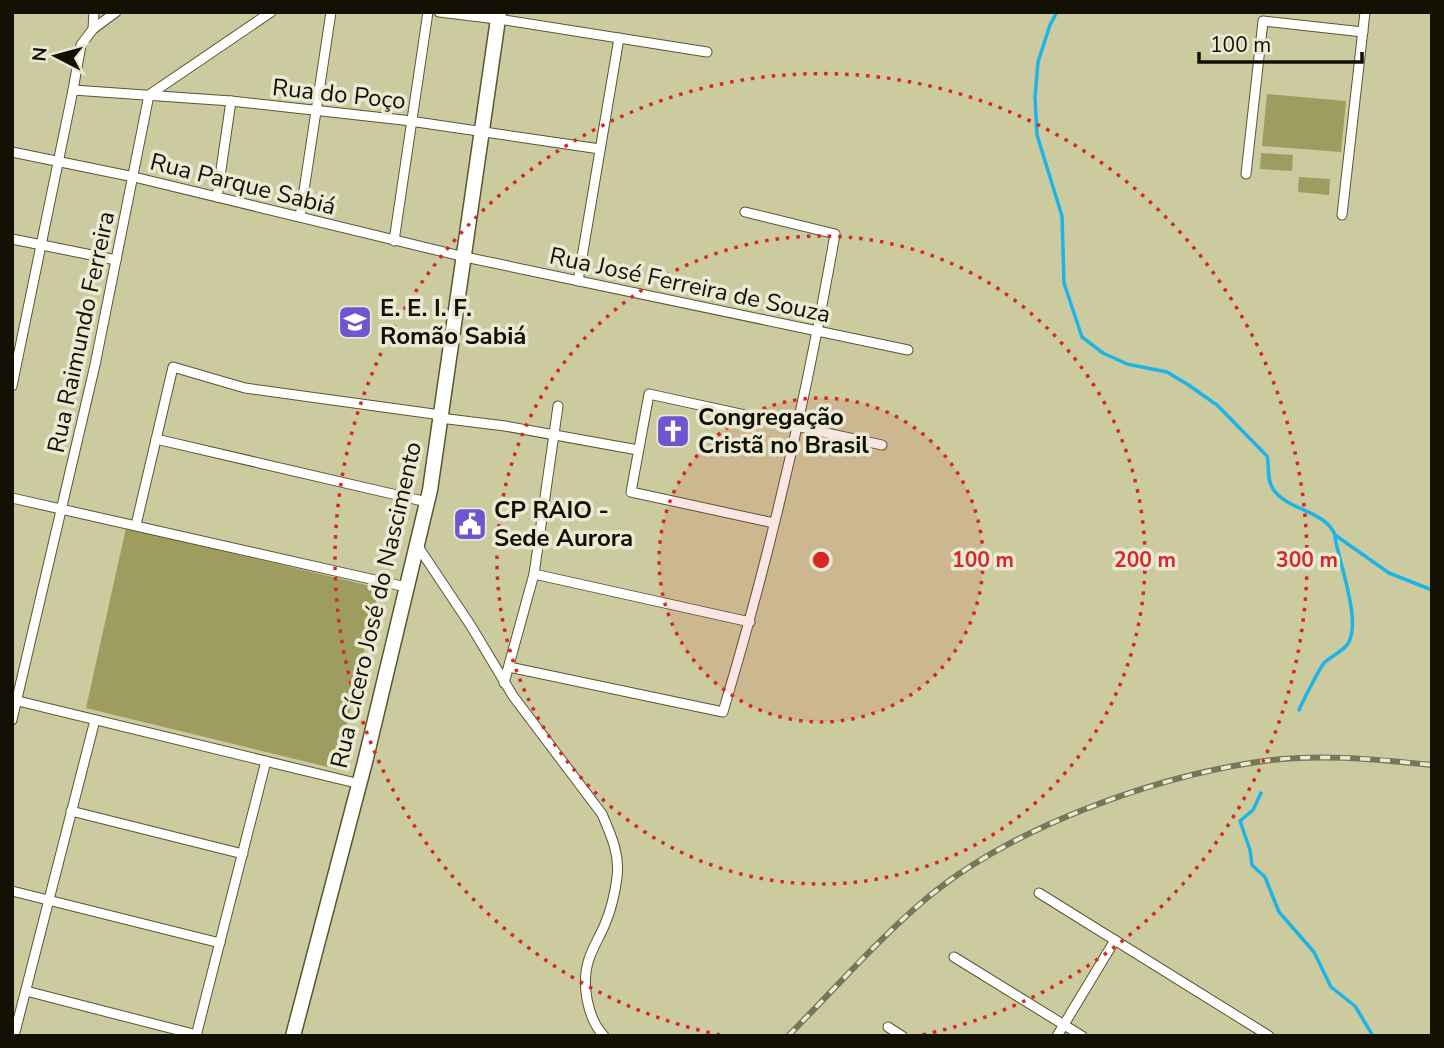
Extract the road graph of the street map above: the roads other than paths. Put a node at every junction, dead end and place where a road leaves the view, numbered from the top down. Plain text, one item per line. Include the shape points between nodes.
1 (94, 12) edge
2 (117, 12) edge
3 (271, 12) edge
4 (331, 12) edge
5 (428, 12) edge
6 (439, 12) edge
7 (1365, 12) edge
8 (260, 15) edge
9 (498, 16) edge
10 (93, 29) junction
11 (1363, 32) junction
12 (619, 38) junction
13 (708, 52) dead end
14 (73, 90) junction
15 (149, 95) junction
16 (231, 101) junction
17 (315, 111) junction
18 (412, 121) junction
19 (482, 131) junction
20 (600, 149) junction
21 (12, 152) edge
22 (59, 162) junction
23 (1246, 174) dead end
24 (134, 177) junction
25 (217, 197) junction
26 (745, 212) dead end
27 (1342, 215) dead end
28 (300, 217) junction
29 (12, 239) edge
30 (394, 241) junction
31 (41, 244) junction
32 (465, 257) junction
33 (116, 260) junction
34 (578, 281) junction
35 (818, 331) junction
36 (908, 351) dead end
37 (12, 386) edge
38 (558, 406) dead end
39 (441, 416) junction
40 (798, 426) junction
41 (554, 435) junction
42 (156, 439) junction
43 (882, 445) dead end
44 (639, 450) junction
45 (12, 498) edge
46 (427, 502) junction
47 (63, 509) junction
48 (774, 523) junction
49 (136, 525) junction
50 (417, 544) junction
51 (534, 574) junction
52 (405, 587) junction
53 (750, 622) junction
54 (509, 667) junction
55 (504, 683) junction
56 (15, 700) edge
57 (12, 720) edge
58 (95, 720) junction
59 (266, 761) junction
60 (360, 784) junction
61 (71, 811) junction
62 (243, 854) junction
63 (12, 891) edge
64 (1040, 894) dead end
65 (49, 900) junction
66 (1115, 940) junction
67 (220, 943) junction
68 (954, 957) dead end
69 (26, 991) junction
70 (1063, 1024) junction
71 (888, 1027) dead end
72 (197, 1035) edge
73 (1266, 1035) edge
74 (14, 1036) edge
75 (293, 1036) edge
76 (604, 1036) edge
77 (902, 1036) edge
78 (1056, 1036) edge
79 (1082, 1036) edge

1 - 10 street
2 - 10 street
3 - 8 street
4 - 17 street
5 - 18 street
6 - 9 street
7 - 11 street
8 - 15 street
9 - 12 street
9 - 19 main road, Rua Cícero José do Nascimento
10 - 14 street via 81,45
11 - 23 street via 1263,21
11 - 27 street
12 - 13 street
12 - 20 street
14 - 15 street, Rua do Poço
14 - 22 street
15 - 16 street, Rua do Poço
15 - 24 street, Rua Raimundo Ferreira
16 - 17 street, Rua do Poço
16 - 25 street
17 - 18 street, Rua do Poço
17 - 28 street
18 - 19 street, Rua do Poço
18 - 30 street
19 - 20 street, Rua do Poço
19 - 32 main road, Rua Cícero José do Nascimento
20 - 34 street
21 - 22 street, Rua Parque Sabiá
22 - 24 street, Rua Parque Sabiá
22 - 31 street
24 - 25 street, Rua Parque Sabiá
24 - 33 street, Rua Raimundo Ferreira
25 - 28 street, Rua Parque Sabiá
26 - 35 street via 835,234
28 - 30 street, Rua Parque Sabiá
29 - 31 street
30 - 32 street, Rua Parque Sabiá
31 - 33 street
31 - 37 street
32 - 34 street, Rua José Ferreira de Souza
32 - 39 main road, Rua Cícero José do Nascimento
33 - 47 street, Rua Raimundo Ferreira
34 - 35 street, Rua José Ferreira de Souza
35 - 36 street, Rua José Ferreira de Souza
35 - 40 street
38 - 41 street
39 - 41 street
39 - 42 street via 245,388 173,367
39 - 46 main road, Rua Cícero José do Nascimento
40 - 43 street
40 - 44 street via 649,394
40 - 48 street
41 - 44 street
41 - 51 street
42 - 46 street
42 - 49 street
44 - 48 street via 631,492
45 - 47 street
46 - 50 main road, Rua Cícero José do Nascimento
47 - 49 street
47 - 56 street, Rua Raimundo Ferreira
48 - 53 street
49 - 52 street
50 - 52 main road, Rua Cícero José do Nascimento
50 - 55 street
51 - 53 street
51 - 54 street
52 - 60 main road, Rua Cícero José do Nascimento
53 - 54 street via 723,712
54 - 55 street
55 - 76 street via 602,814 615,849 614,893 588,960 590,1014
56 - 57 street, Rua Raimundo Ferreira
56 - 58 street
58 - 59 street
58 - 61 street
59 - 60 street
59 - 62 street
60 - 75 main road, Rua Cícero José do Nascimento
61 - 62 street
61 - 65 street
62 - 67 street
63 - 65 street
64 - 66 street
65 - 67 street
65 - 69 street
66 - 70 street
66 - 73 street
67 - 72 street
68 - 70 street
69 - 72 street
69 - 74 street
70 - 78 street
70 - 79 street
71 - 77 street

